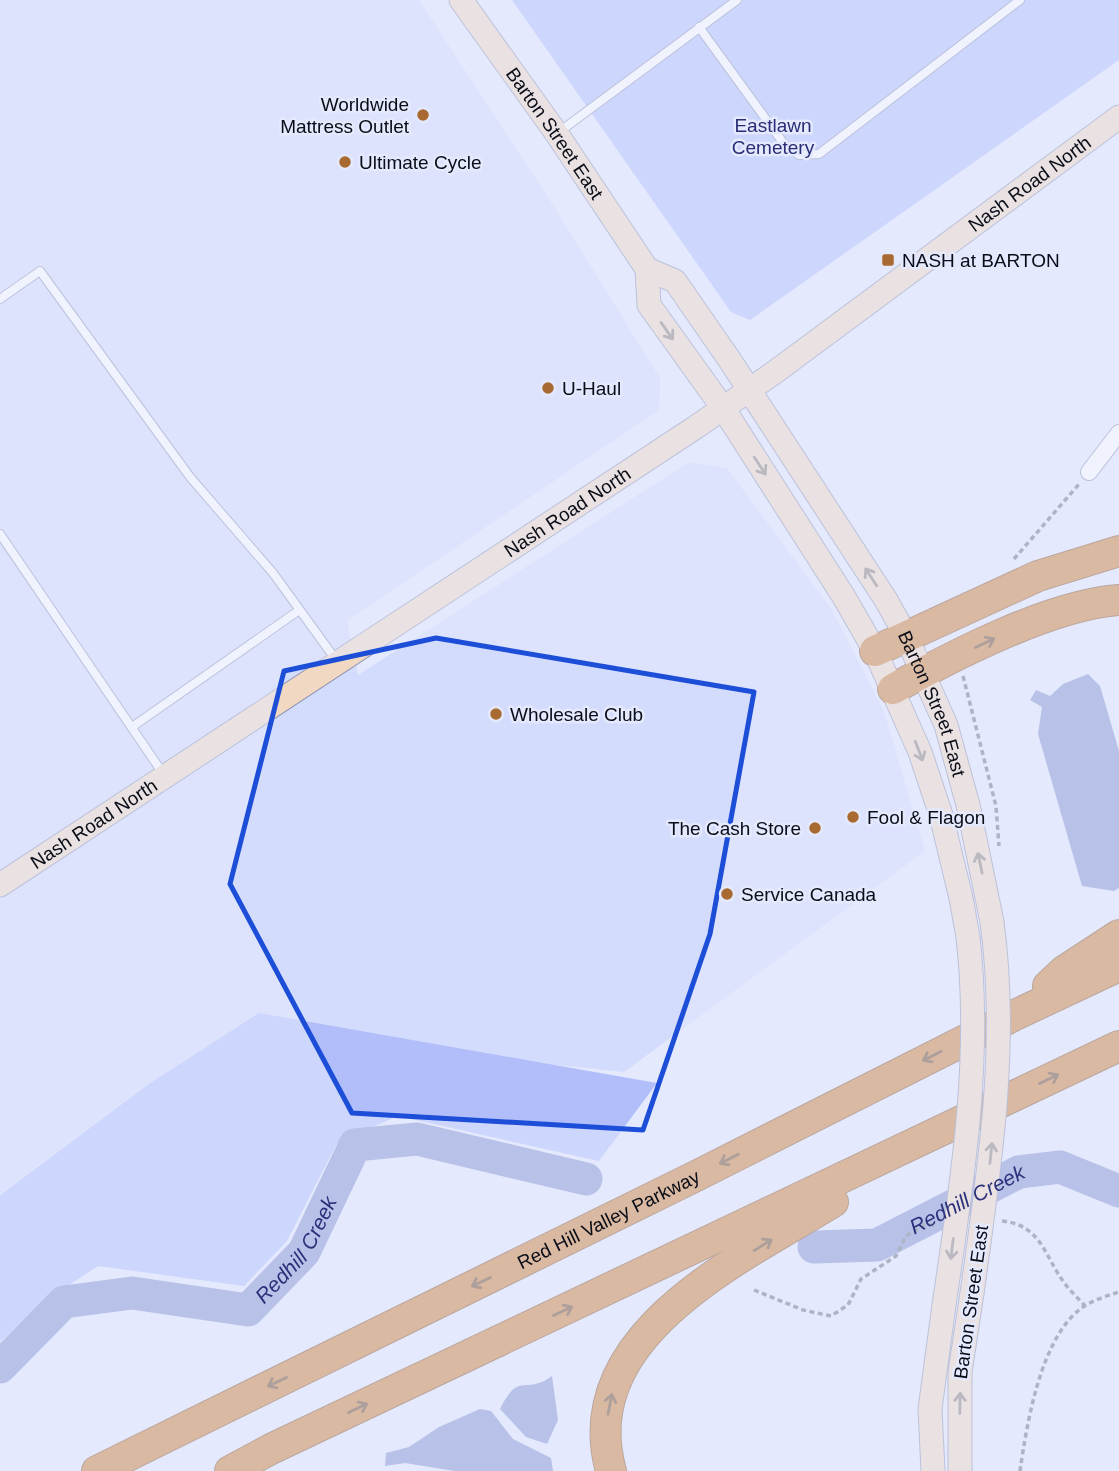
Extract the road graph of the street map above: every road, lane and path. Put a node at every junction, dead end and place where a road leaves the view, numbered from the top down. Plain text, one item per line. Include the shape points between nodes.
1 (461, 0) edge
2 (737, 0) edge
3 (1020, 0) edge
4 (699, 27) junction
5 (1119, 117) edge
6 (557, 134) junction
7 (648, 269) junction
8 (0, 299) edge
9 (749, 390) junction
10 (723, 408) junction
11 (1119, 433) edge
12 (1089, 472) joint
13 (0, 534) edge
14 (1119, 551) edge
15 (1010, 562) dead end
16 (1119, 600) edge
17 (298, 611) junction
18 (906, 636) junction
19 (875, 651) junction
20 (338, 663) junction
21 (923, 672) junction
22 (892, 689) junction
23 (132, 727) junction
24 (165, 776) junction
25 (0, 885) edge
26 (1119, 936) edge
27 (1119, 966) edge
28 (1015, 1015) junction
29 (1119, 1046) edge
30 (877, 1163) junction
31 (992, 1222) dead end
32 (938, 1224) dead end
33 (754, 1290) dead end
34 (1119, 1292) edge
35 (1085, 1306) junction
36 (97, 1471) edge
37 (230, 1471) edge
38 (611, 1471) edge
39 (933, 1471) edge
40 (960, 1471) edge
41 (1020, 1471) edge

1 - 6 main road, Barton Street East
2 - 4 lane
3 - 4 lane via 819,153 799,155 784,144
4 - 6 lane
5 - 9 main road, Nash Road North
6 - 7 main road, Barton Street East
7 - 9 main road, Barton Street East via 675,281
7 -> 10 main road, Barton Street East via 649,305
8 - 17 lane via 40,271 190,477 273,573
9 - 10 main road, Nash Road North
18 -> 9 main road, Barton Street East
10 -> 19 main road, Barton Street East
10 - 20 main road, Nash Road North
11 - 12 street
12 - 15 path
13 - 23 lane
14 - 18 highway via 1038,576
21 -> 16 highway via 1019,627 1071,609
17 - 20 lane
17 - 23 lane
18 - 19 highway
18 - 21 main road, Barton Street East
19 - 22 main road, Barton Street East
20 - 24 main road, Nash Road North
21 - 22 highway
40 -> 21 main road, Barton Street East, bridge via 960,1372 988,1175 999,1051 995,948 968,805 946,725
22 -> 39 main road, Barton Street East, bridge via 941,815 968,937 974,1022 972,1086 930,1409
23 - 24 lane
24 - 25 main road, Nash Road North
26 - 28 highway via 1064,971
27 - 28 highway, Red Hill Valley Parkway
28 -> 36 highway, Red Hill Valley Parkway
30 -> 29 highway
37 -> 30 highway
38 -> 30 highway via 606,1438 615,1383 654,1324 714,1275 834,1201
31 - 35 path via 1006,1221 1039,1237 1063,1281
32 - 33 path via 924,1225 906,1236 896,1255 861,1279 848,1305 831,1316
34 - 35 path
35 - 41 path via 1065,1325 1052,1347 1034,1399

